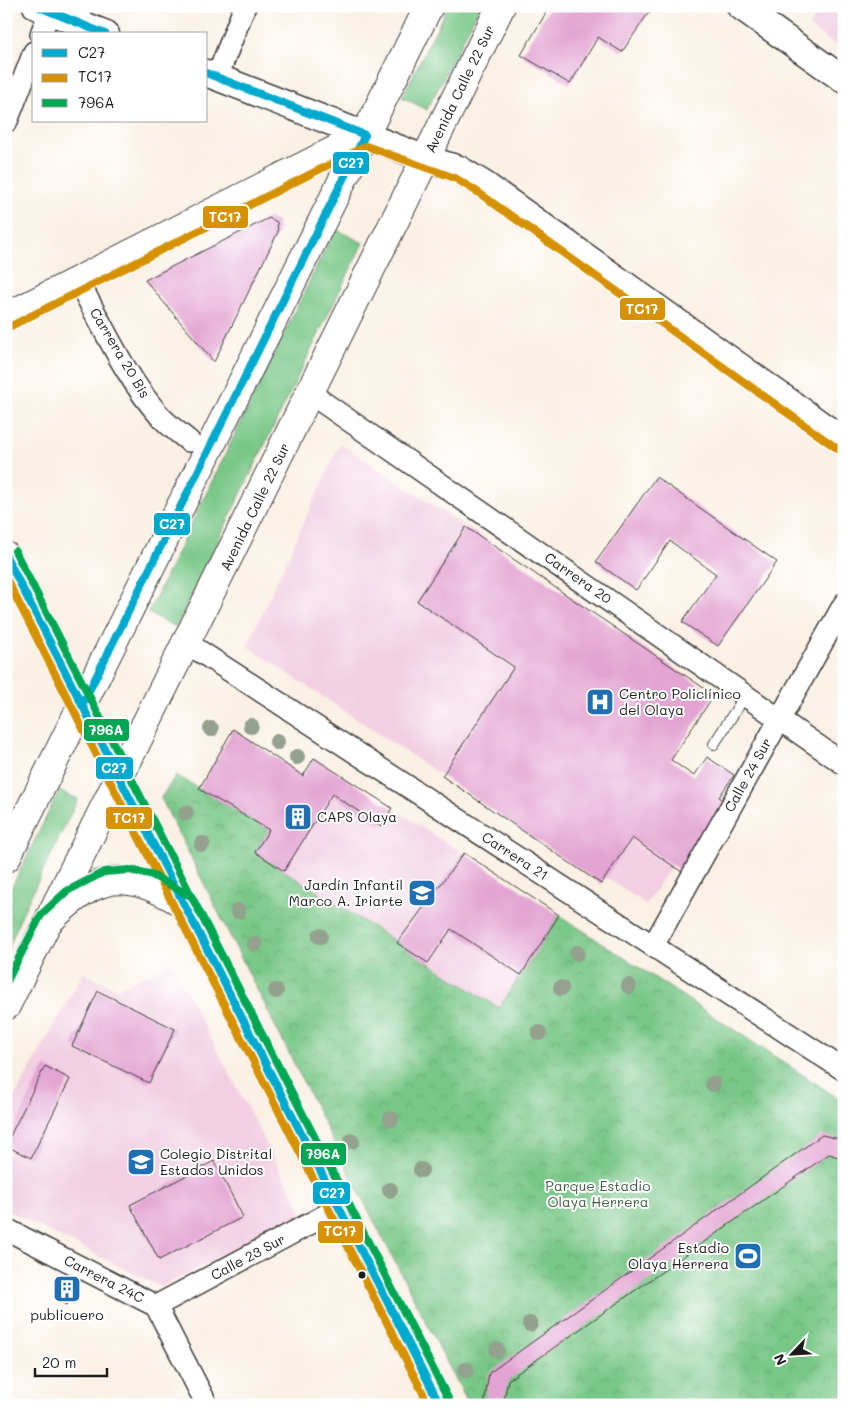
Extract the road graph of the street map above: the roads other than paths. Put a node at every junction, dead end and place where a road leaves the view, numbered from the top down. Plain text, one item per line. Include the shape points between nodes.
1 (245, 6) edge
2 (429, 6) edge
3 (501, 6) edge
4 (740, 6) edge
5 (42, 17) edge
6 (98, 32) edge
7 (32, 57) edge
8 (212, 75) edge
9 (844, 80) edge
10 (7, 120) edge
11 (365, 135) junction
12 (426, 159) junction
13 (78, 281) junction
14 (6, 317) edge
15 (311, 394) junction
16 (188, 441) dead end
17 (844, 442) edge
18 (6, 556) edge
19 (844, 604) edge
20 (187, 643) junction
21 (745, 696) junction
22 (82, 706) junction
23 (779, 720) junction
24 (714, 744) dead end
25 (844, 764) edge
26 (120, 779) junction
27 (6, 858) edge
28 (184, 904) junction
29 (49, 921) junction
30 (653, 946) junction
31 (6, 1006) edge
32 (844, 1070) edge
33 (340, 1208) junction
34 (6, 1230) edge
35 (156, 1306) junction
36 (207, 1405) edge
37 (440, 1405) edge

1 - 8 street
2 - 11 main road
3 - 12 main road, Avenida Calle 22 Sur
4 - 9 street
5 - 6 street
7 - 10 street
8 - 11 street
11 - 12 street
11 - 13 main road
11 - 22 main road
12 - 15 main road, Avenida Calle 22 Sur
12 - 17 street via 459,169 485,185
13 - 14 main road
13 - 16 street, Carrera 20 Bis via 142,393 160,416
15 - 20 main road, Avenida Calle 22 Sur
15 - 21 street, Carrera 20
18 - 22 main road
19 - 23 street, Calle 24 Sur
20 - 26 main road, Avenida Calle 22 Sur
20 - 30 street, Carrera 21
21 - 23 street, Carrera 20
21 - 24 lane
22 - 26 main road
22 - 27 main road
23 - 25 street, Carrera 20
23 - 30 street, Calle 24 Sur
26 - 28 main road
26 - 29 main road, Avenida Calle 22 Sur
28 - 29 main road via 147,884 129,880 108,881 72,898
28 - 33 main road
29 - 31 main road, Avenida Calle 22 Sur
30 - 32 street, Carrera 21
33 - 35 street, Calle 23 Sur
33 - 37 main road
34 - 35 street, Carrera 24C
35 - 36 street, Carrera 24C

